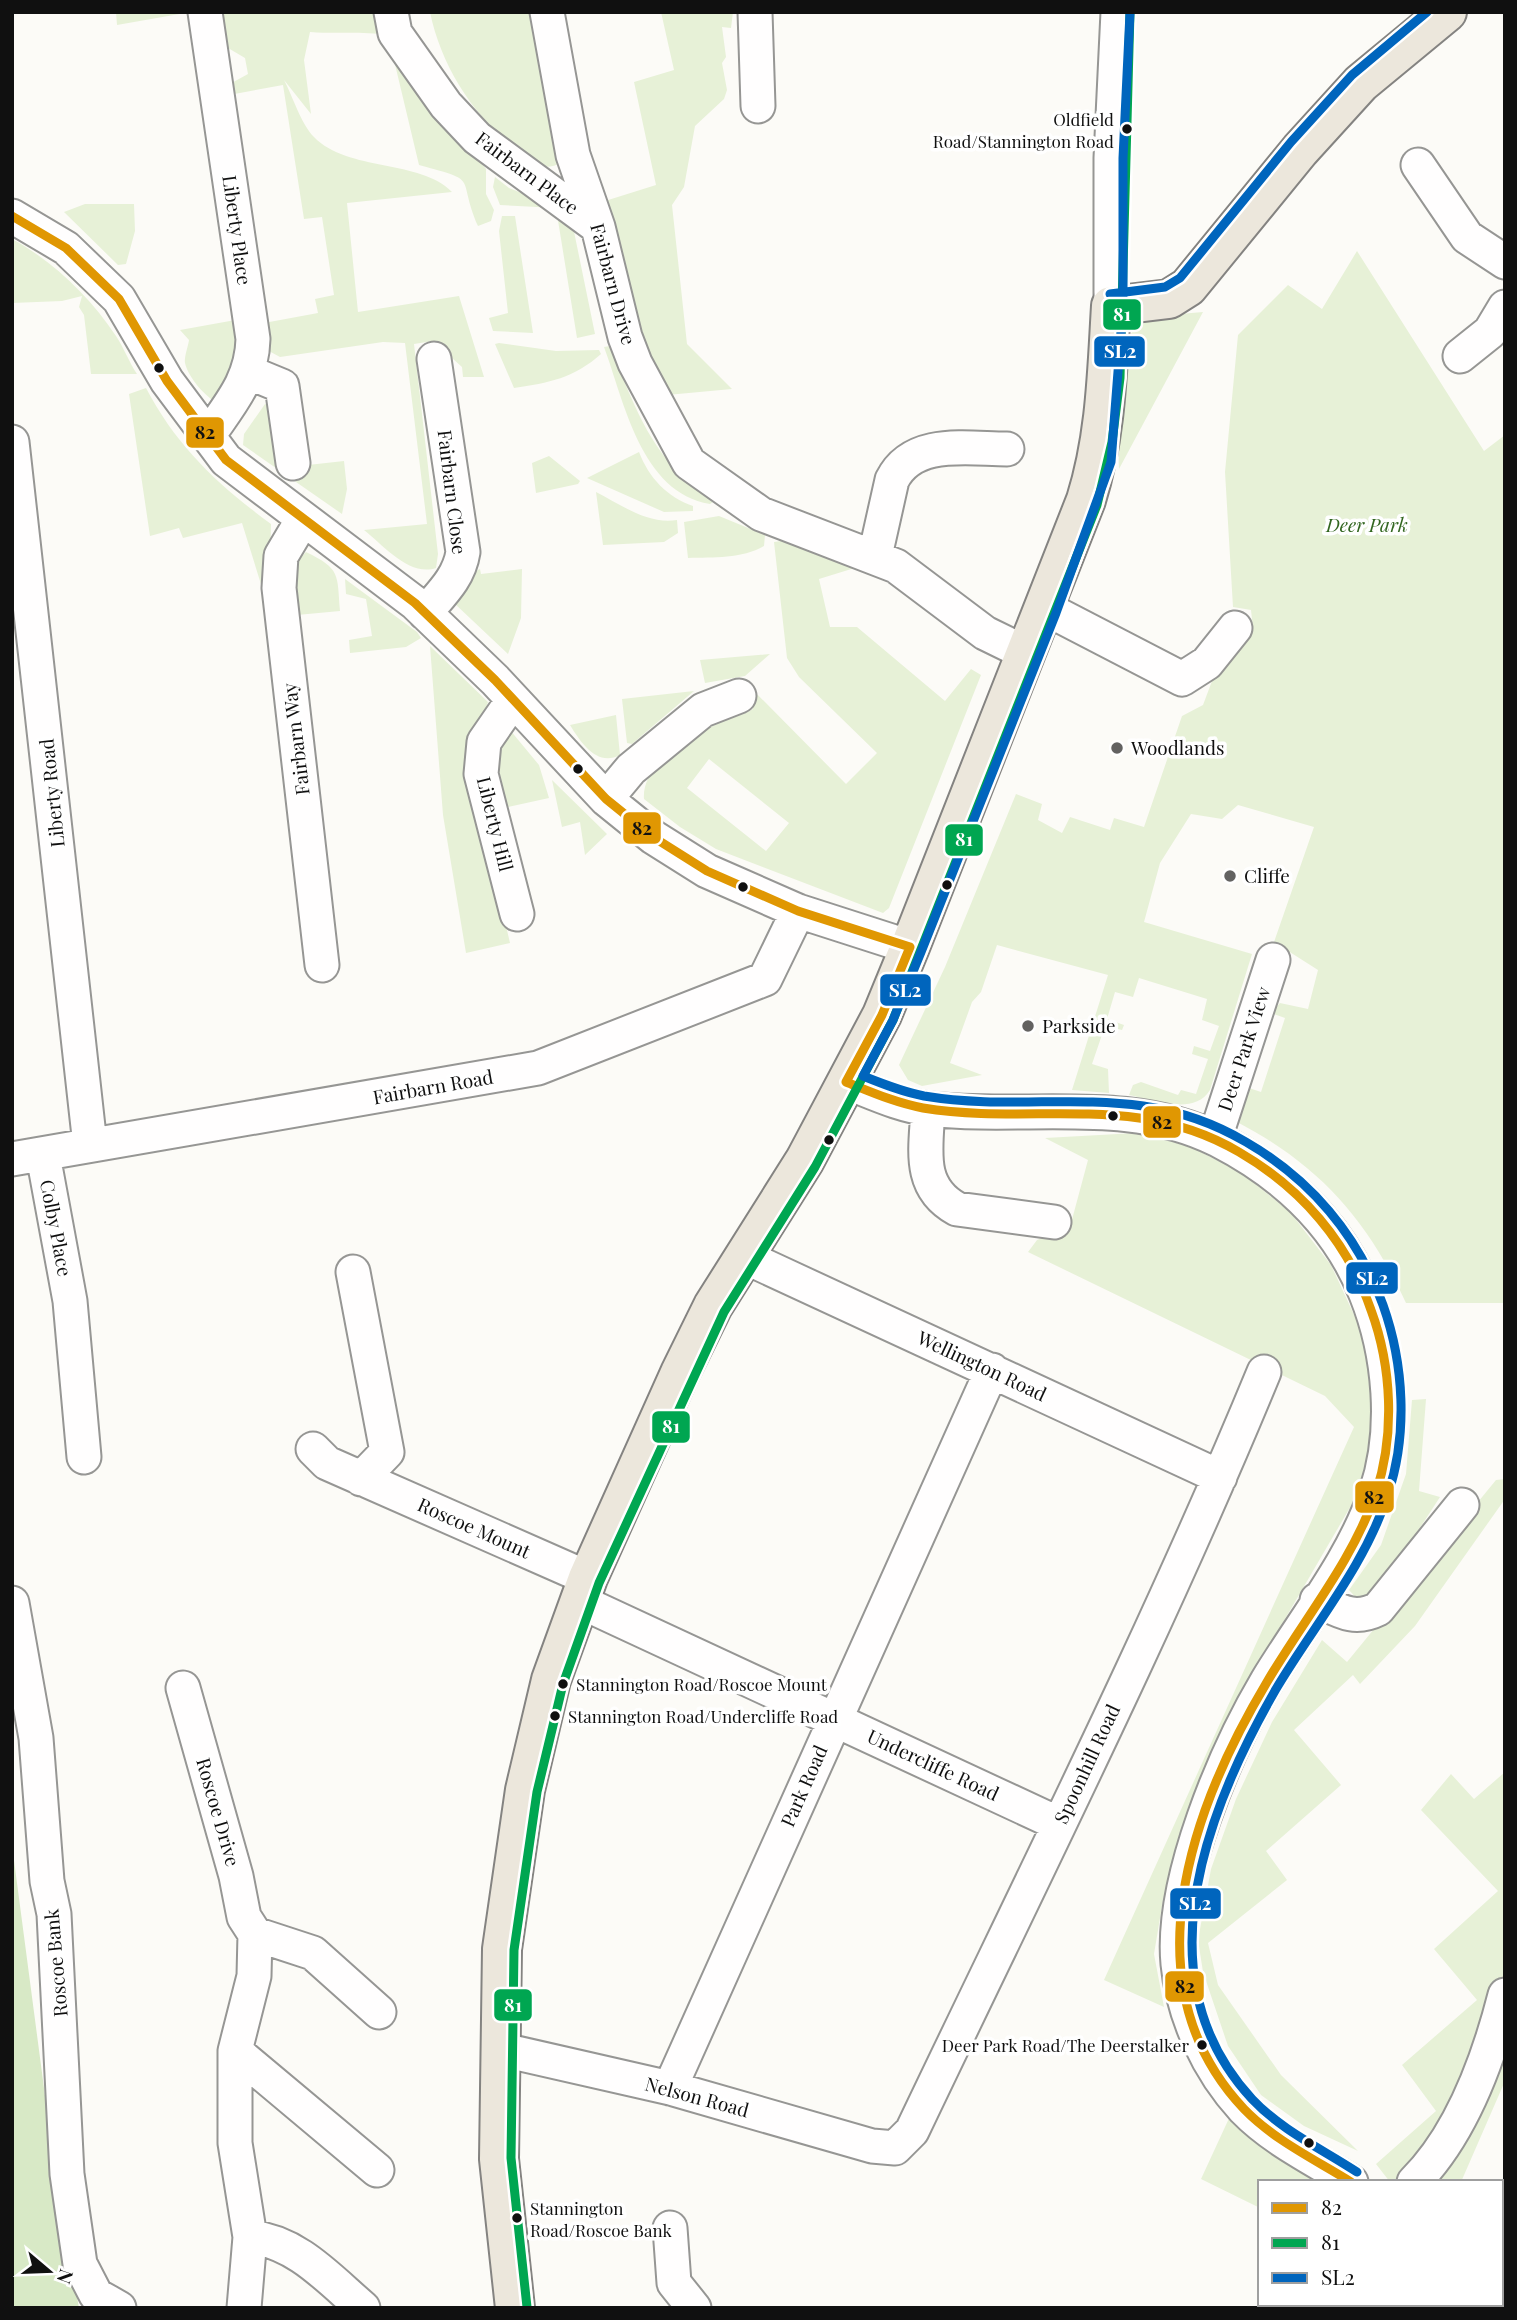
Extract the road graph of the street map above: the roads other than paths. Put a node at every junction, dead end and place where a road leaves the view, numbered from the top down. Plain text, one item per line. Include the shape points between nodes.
1 (205, 12) edge
2 (391, 12) edge
3 (547, 12) edge
4 (755, 12) edge
5 (1118, 12) edge
6 (1447, 12) edge
7 (758, 106) dead end
8 (1418, 165) dead end
9 (12, 216) edge
10 (598, 227) junction
11 (1505, 262) edge
12 (1111, 306) junction
13 (1505, 307) edge
14 (1461, 356) dead end
15 (434, 359) dead end
16 (248, 372) junction
17 (208, 436) junction
18 (12, 442) edge
19 (1007, 449) dead end
20 (293, 463) dead end
21 (17, 518) edge
22 (303, 519) junction
23 (876, 556) junction
24 (1045, 608) junction
25 (425, 613) junction
26 (1235, 628) dead end
27 (1026, 653) junction
28 (739, 696) dead end
29 (513, 700) junction
30 (606, 799) junction
31 (797, 911) junction
32 (517, 914) dead end
33 (910, 947) junction
34 (1273, 960) dead end
35 (322, 965) dead end
36 (845, 1082) junction
37 (928, 1109) junction
38 (1214, 1138) junction
39 (90, 1145) junction
40 (27, 1157) edge
41 (1054, 1222) dead end
42 (743, 1256) junction
43 (354, 1272) dead end
44 (992, 1370) junction
45 (1264, 1371) dead end
46 (313, 1449) dead end
47 (84, 1457) dead end
48 (1220, 1477) junction
49 (361, 1479) junction
50 (1462, 1505) dead end
51 (583, 1589) junction
52 (1317, 1600) junction
53 (12, 1603) edge
54 (183, 1688) dead end
55 (834, 1719) junction
56 (1059, 1824) junction
57 (255, 1934) junction
58 (1505, 1995) edge
59 (379, 2012) dead end
60 (499, 2049) junction
61 (234, 2051) junction
62 (670, 2088) junction
63 (895, 2148) joint
64 (377, 2170) dead end
65 (1348, 2180) edge
66 (1416, 2180) edge
67 (670, 2228) dead end
68 (250, 2237) junction
69 (119, 2308) edge
70 (244, 2308) edge
71 (363, 2308) edge
72 (515, 2308) edge
73 (694, 2308) edge

1 - 16 street, Liberty Place via 253,338
2 - 10 street, Fairbarn Place via 395,33 446,105 477,138
3 - 10 street, Fairbarn Drive via 573,155
4 - 7 street
5 - 12 street via 1111,158
6 - 12 main road via 1361,83 1188,287 1169,299
8 - 11 street via 1467,237
9 - 17 street via 65,248 119,299 167,381
10 - 23 street, Fairbarn Drive via 635,363 689,463 761,514
12 - 24 main road via 1099,459
13 - 14 street via 1490,332
15 - 25 street, Fairbarn Close via 463,552 458,571
16 - 17 street, Liberty Place via 239,394
16 - 20 street via 282,386
17 - 22 street via 245,477
18 - 21 street, Liberty Road
19 - 23 street via 959,448 911,456 892,480
21 - 39 street, Liberty Road
22 - 25 street
22 - 35 street, Fairbarn Way via 281,556 279,588
23 - 27 street, Fairbarn Drive via 896,565 985,633
24 - 26 street via 1185,689
24 - 27 main road
25 - 29 street
27 - 33 main road
28 - 30 street via 703,710 631,769
29 - 30 street
29 - 32 street, Liberty Hill via 484,742 481,774
30 - 31 street via 653,837 707,871
31 - 33 street
31 - 39 street, Fairbarn Road via 765,979 538,1068
33 - 36 main road via 882,1015
34 - 38 street, Deer Park View
36 - 37 street
36 - 42 main road via 804,1160
37 - 38 street via 1112,1113 1157,1120
37 - 41 street via 929,1176 932,1190 943,1201 957,1209
38 - 52 street via 1269,1170 1304,1199 1332,1233 1355,1267 1384,1352 1386,1446 1377,1489 1359,1536
39 - 40 street, Fairbarn Road
40 - 47 street, Colby Place via 70,1301
42 - 44 street, Wellington Road
42 - 51 main road via 680,1373
43 - 49 street via 387,1452
44 - 48 street, Wellington Road
44 - 55 street, Park Road
45 - 48 street, Spoonhill Road
46 - 49 street, Roscoe Mount via 327,1463
48 - 56 street, Spoonhill Road
49 - 51 street, Roscoe Mount
50 - 52 street via 1378,1609 1350,1616
51 - 55 street, Undercliffe Road
51 - 60 main road via 551,1679 525,1790 502,1949
52 - 65 street via 1264,1686 1219,1779 1193,1852 1180,1914 1177,1962 1198,2039 1245,2110 1278,2138
53 - 69 street, Roscoe Bank via 36,1738 56,1940 68,2174 80,2264 96,2295
54 - 57 street, Roscoe Drive via 244,1917
55 - 56 street, Undercliffe Road
55 - 62 street, Park Road
56 - 63 street, Spoonhill Road via 912,2131
57 - 59 street via 313,1953
57 - 61 street, Roscoe Drive via 254,1976
58 - 66 street via 1464,2106
60 - 62 street, Nelson Road
60 - 72 main road via 499,2159
61 - 64 street
61 - 68 street, Roscoe Drive via 235,2143
62 - 63 street, Nelson Road via 872,2146
67 - 73 street via 674,2283
68 - 70 street, Roscoe Drive
68 - 71 street via 291,2248

